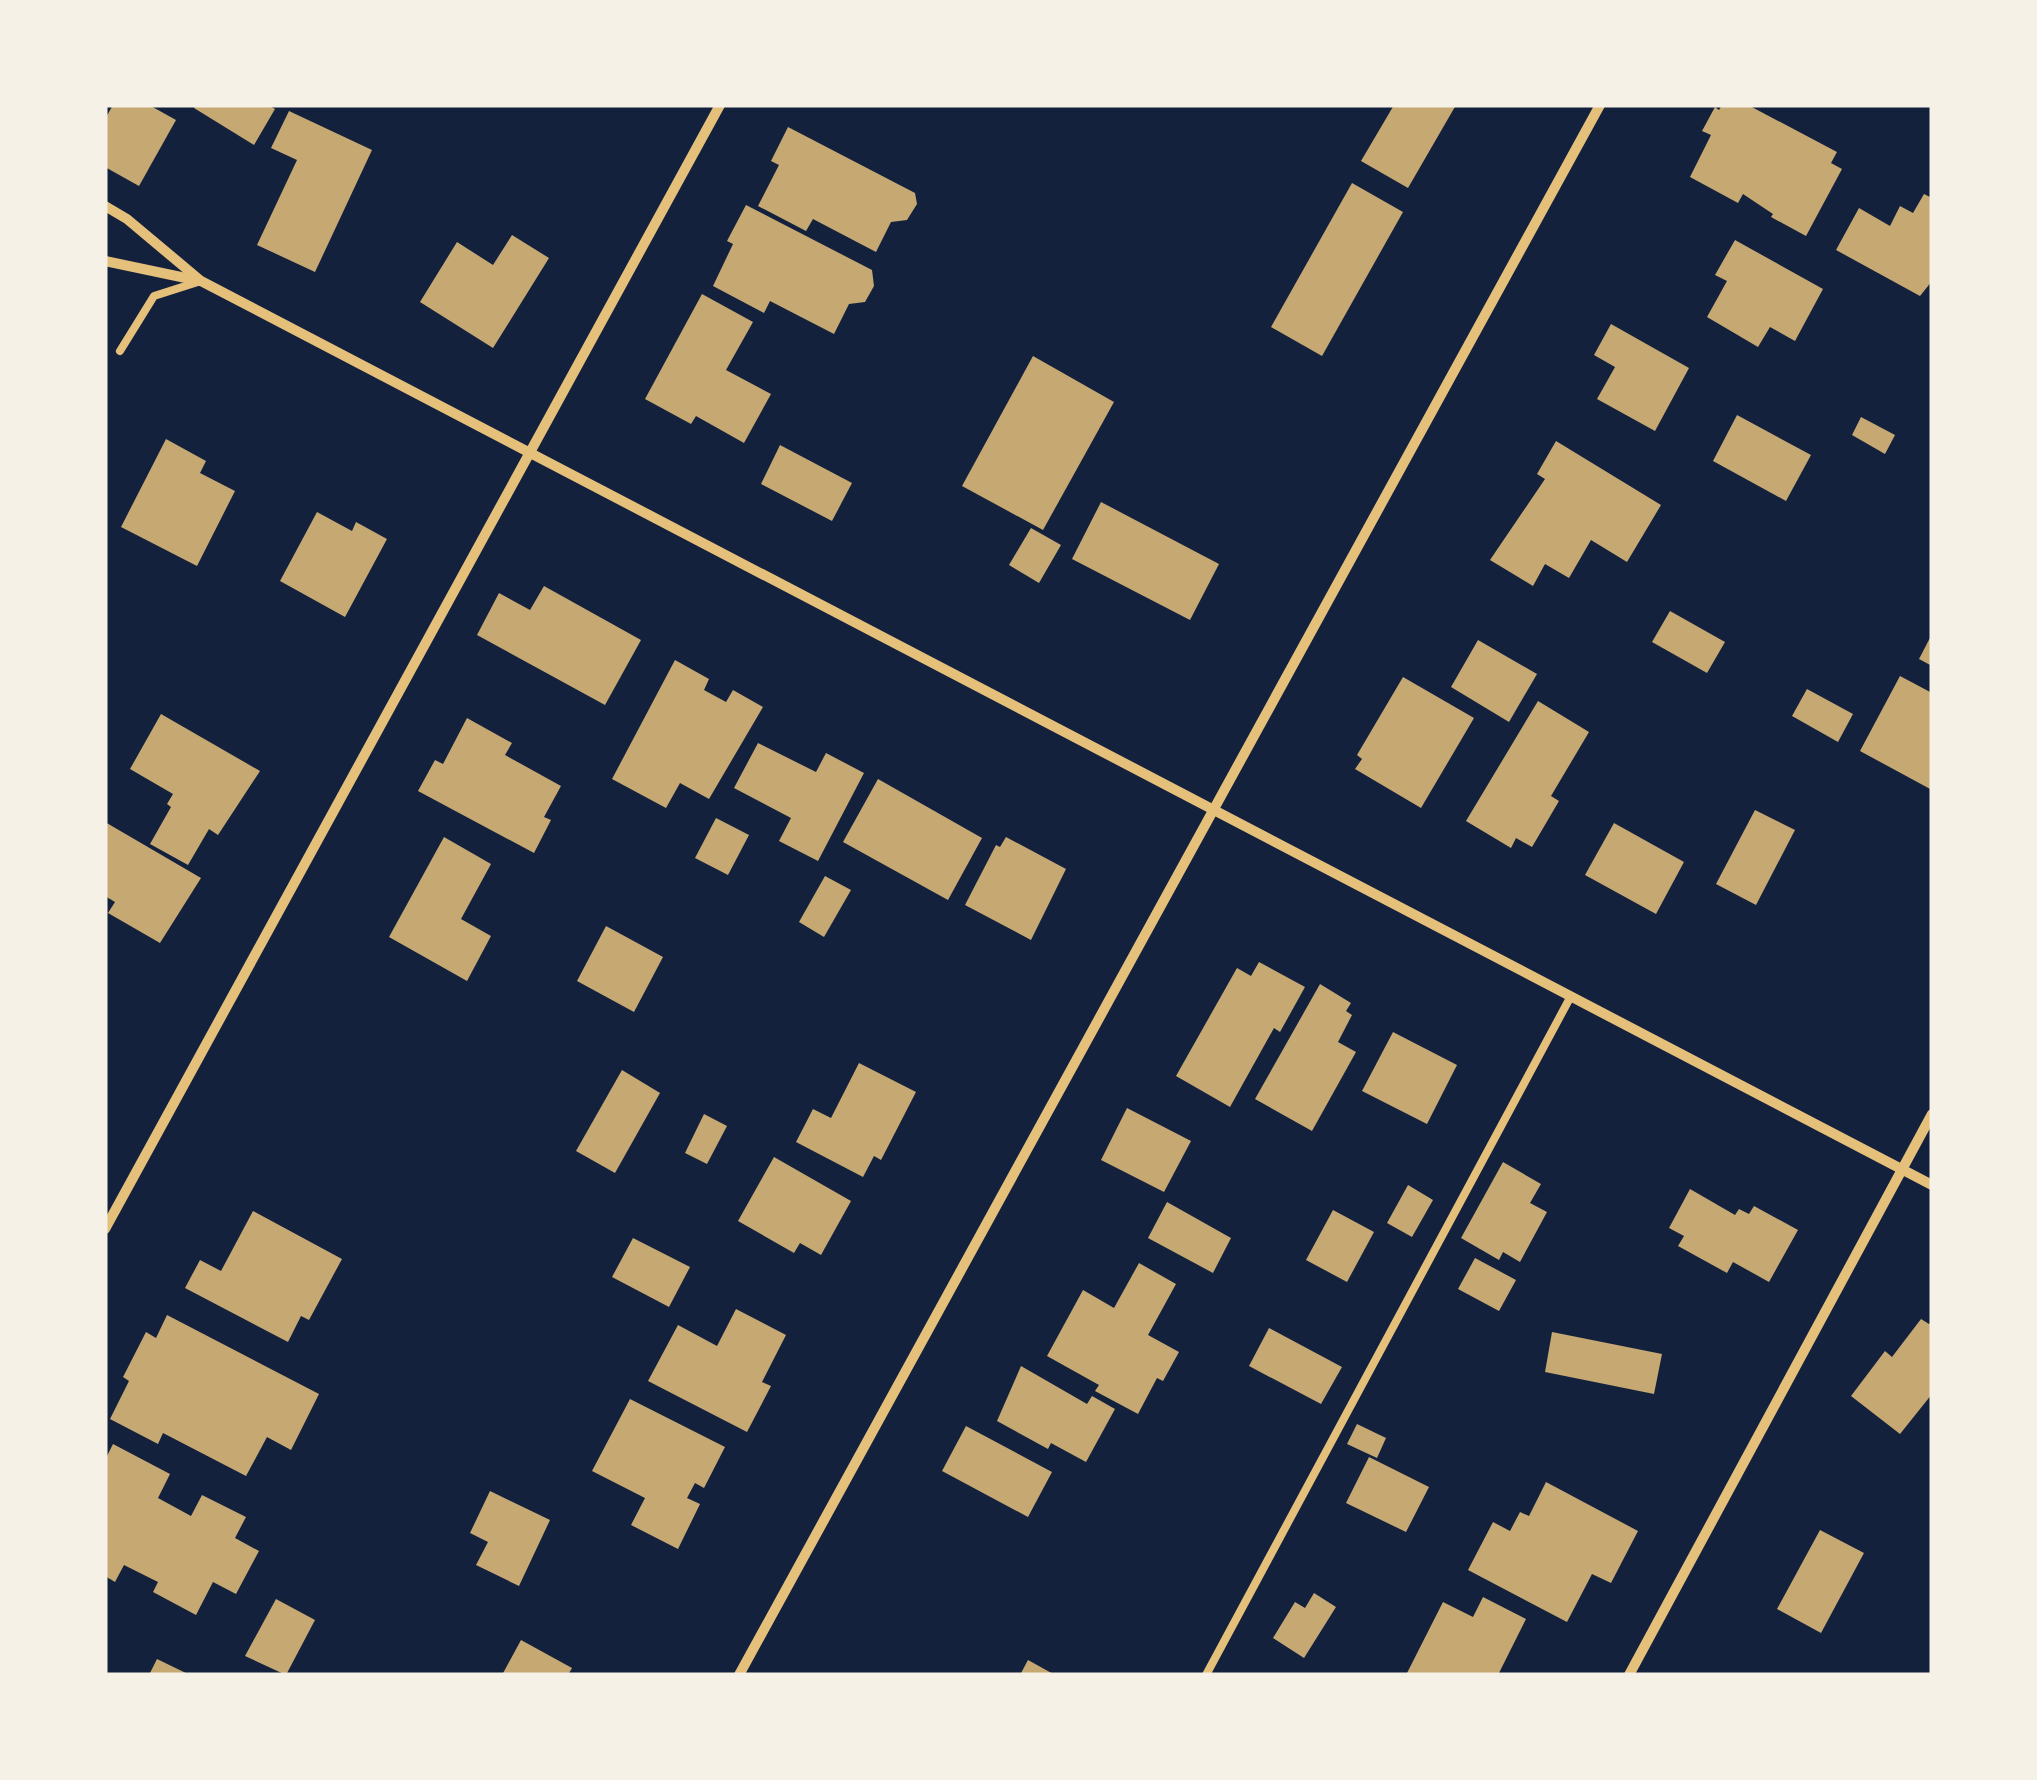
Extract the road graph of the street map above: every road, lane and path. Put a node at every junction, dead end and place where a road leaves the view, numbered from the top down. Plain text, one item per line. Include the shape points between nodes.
1 (720, 105) edge
2 (1600, 105) edge
3 (105, 206) edge
4 (105, 260) edge
5 (200, 281) junction
6 (120, 351) dead end
7 (527, 453) junction
8 (1212, 808) junction
9 (1571, 996) junction
10 (1932, 1114) edge
11 (1902, 1169) junction
12 (1932, 1185) edge
13 (105, 1229) edge
14 (739, 1675) edge
15 (1206, 1675) edge
16 (1629, 1675) edge

1 - 7 street
2 - 8 street
3 - 5 street
4 - 5 street
5 - 6 lane via 154,296
5 - 7 street
7 - 8 street
7 - 13 street
8 - 9 street
8 - 14 street
9 - 11 street
9 - 15 lane
10 - 11 street
11 - 12 street
11 - 16 street

